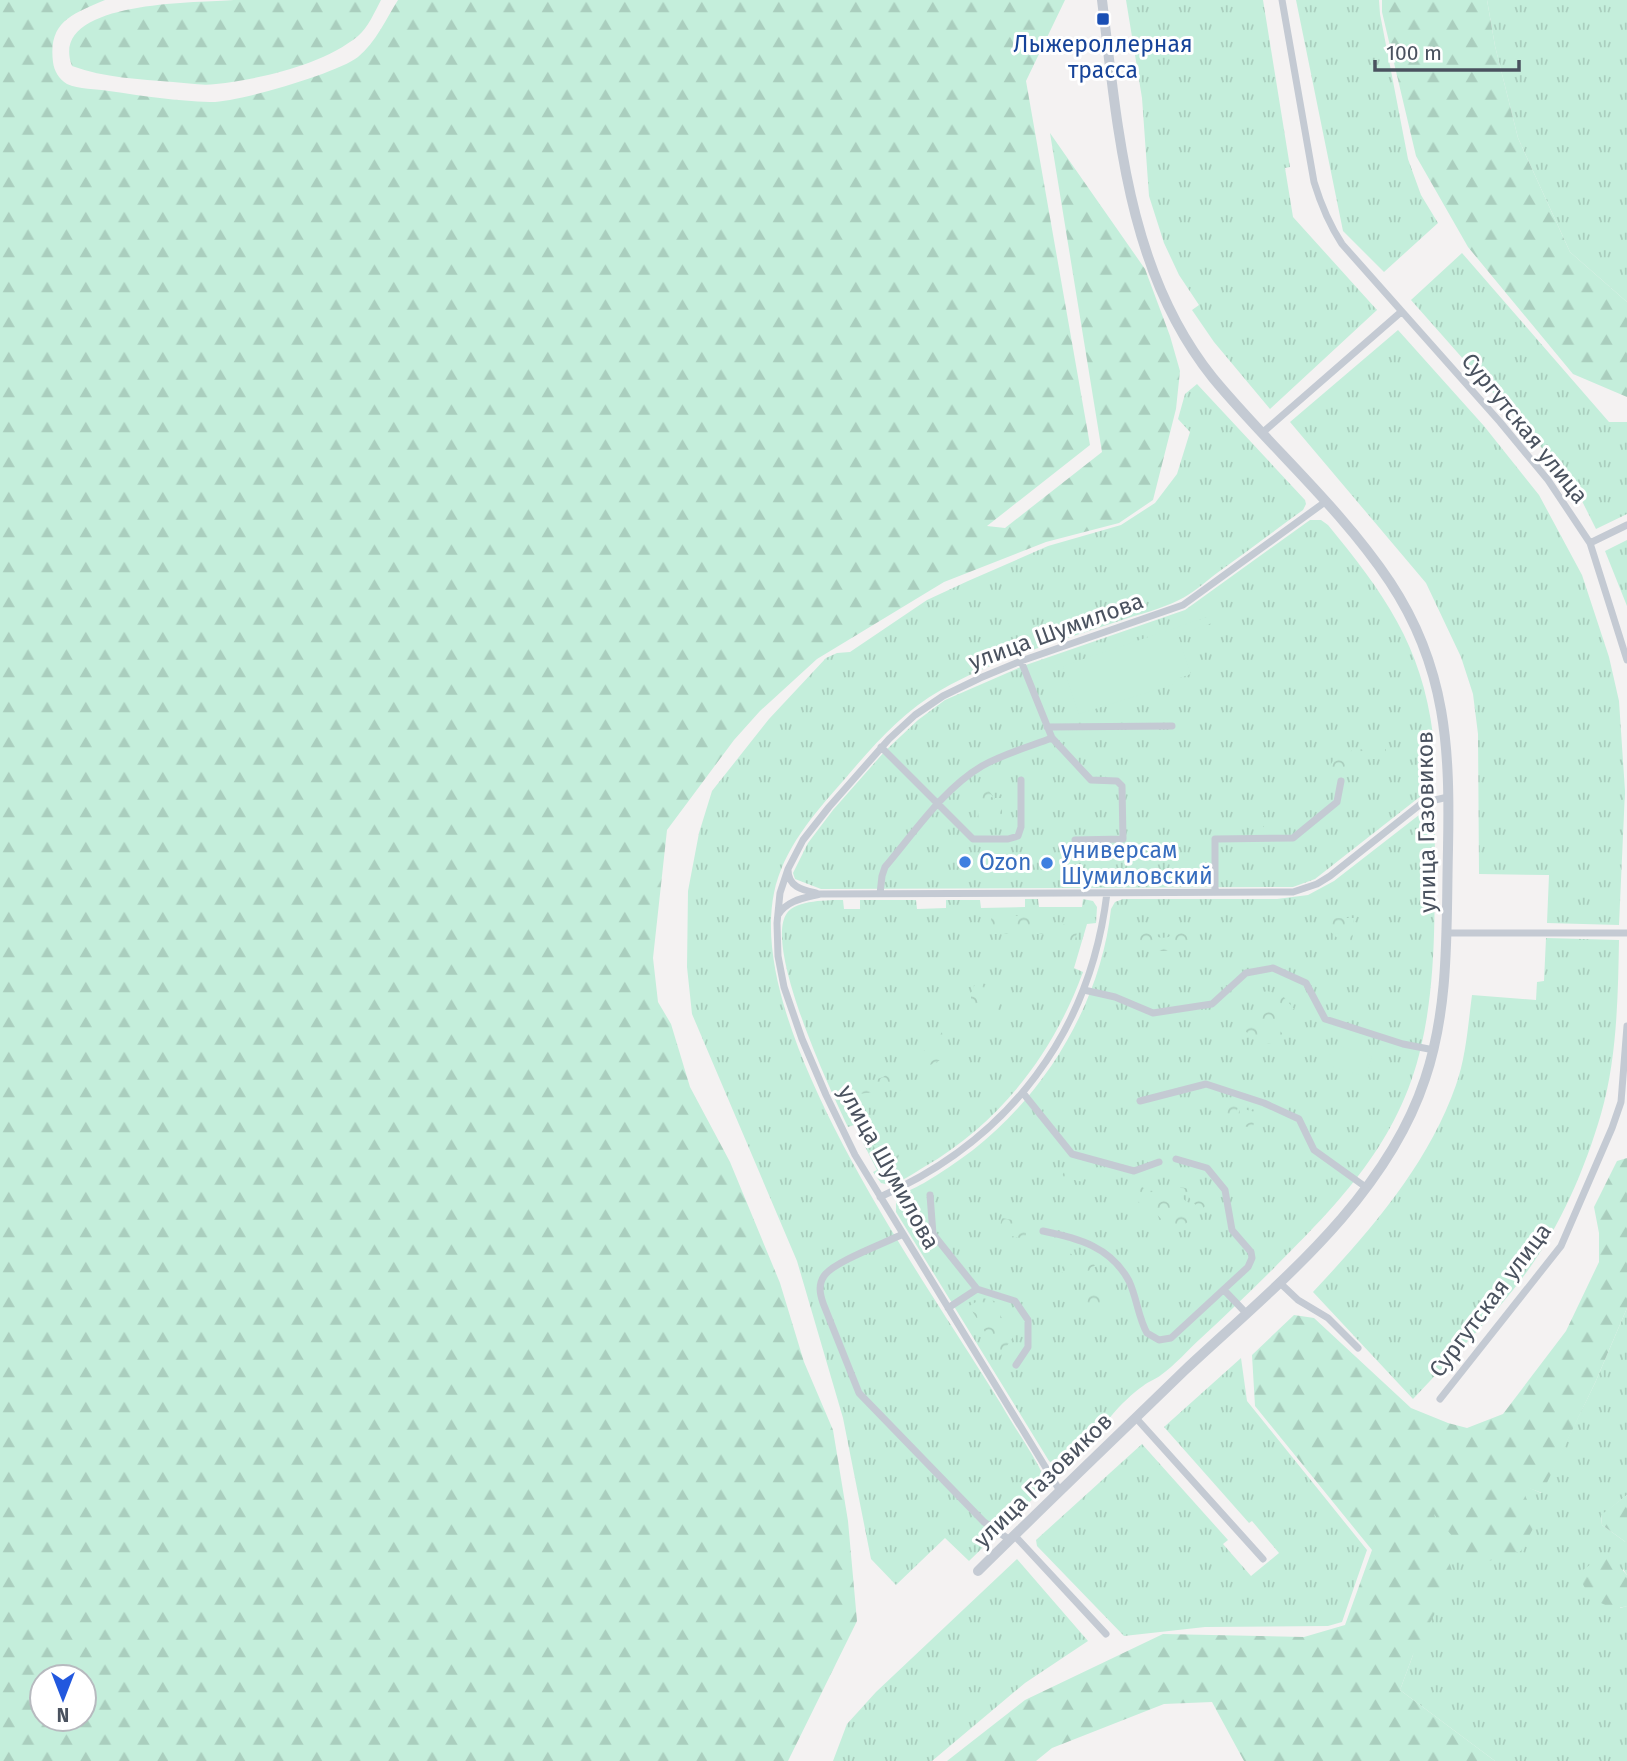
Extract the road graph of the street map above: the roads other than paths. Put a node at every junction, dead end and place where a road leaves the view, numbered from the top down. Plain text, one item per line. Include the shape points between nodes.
1 (1102, 0) edge
2 (1282, 0) edge
3 (1401, 312) junction
4 (1262, 433) junction
5 (1325, 502) junction
6 (1627, 525) edge
7 (1590, 542) junction
8 (1627, 660) edge
9 (1021, 661) junction
10 (1172, 726) dead end
11 (1047, 727) junction
12 (1052, 738) junction
13 (880, 747) junction
14 (1021, 780) dead end
15 (1341, 781) dead end
16 (1448, 797) junction
17 (938, 806) junction
18 (1075, 840) dead end
19 (788, 869) junction
20 (796, 887) junction
21 (1107, 892) junction
22 (1215, 892) junction
23 (780, 893) junction
24 (820, 894) junction
25 (880, 894) junction
26 (796, 901) junction
27 (777, 923) junction
28 (1446, 933) junction
29 (1627, 933) edge
30 (1084, 990) junction
31 (1627, 1026) edge
32 (1434, 1051) junction
33 (1023, 1093) junction
34 (1140, 1101) dead end
35 (1177, 1159) dead end
36 (1159, 1163) dead end
37 (1367, 1188) junction
38 (930, 1195) dead end
39 (880, 1197) junction
40 (1043, 1231) dead end
41 (903, 1234) junction
42 (1279, 1282) junction
43 (977, 1289) junction
44 (1224, 1290) junction
45 (948, 1308) junction
46 (1246, 1313) junction
47 (1358, 1349) dead end
48 (1016, 1364) dead end
49 (1440, 1399) dead end
50 (1136, 1418) junction
51 (1060, 1491) junction
52 (1012, 1537) junction
53 (1263, 1559) dead end
54 (978, 1571) dead end
55 (1106, 1634) dead end

1 - 4 street, улица Газовиков via 1122,158 1143,242 1172,311 1197,355
2 - 3 street, Сургутская улица via 1320,204 1342,244
3 - 4 street
3 - 7 street, Сургутская улица via 1548,480
4 - 5 street, улица Газовиков
5 - 9 street, улица Шумилова via 1183,605
5 - 16 street, улица Газовиков via 1378,565 1419,635 1442,708
6 - 7 street
7 - 8 street, Сургутская улица
9 - 11 street
9 - 13 street, улица Шумилова via 943,696
10 - 11 street
11 - 12 street
12 - 17 street via 981,767
12 - 18 street via 1091,780 1116,780 1123,790 1124,839
13 - 17 street
13 - 19 street, улица Шумилова via 803,840
14 - 17 street via 1021,827 1014,838 973,839
15 - 22 street via 1337,802 1293,838 1215,839
16 - 22 street via 1422,803 1330,876 1306,889
16 - 28 street, улица Газовиков
17 - 25 street via 886,867
19 - 20 street
19 - 23 street, улица Шумилова
20 - 23 street
20 - 24 street
21 - 22 street
21 - 25 street
21 - 30 street
23 - 26 street
23 - 27 street, улица Шумилова
24 - 25 street
24 - 26 street
26 - 27 street via 783,908
27 - 39 street, улица Шумилова via 784,987 802,1039 855,1156
28 - 29 street
28 - 32 street, улица Газовиков via 1444,996
30 - 32 street via 1153,1013 1212,1004 1246,973 1273,968 1306,983 1325,1019
30 - 33 street via 1059,1041
31 - 49 street, Сургутская улица via 1621,1102 1561,1245
32 - 37 street, улица Газовиков via 1412,1113
33 - 36 street via 1072,1154 1134,1171
33 - 39 street via 957,1155
34 - 37 street via 1206,1084 1264,1103 1299,1119 1314,1150
35 - 44 street via 1207,1168 1225,1190 1232,1230 1252,1255 1250,1264
37 - 42 street, улица Газовиков
38 - 43 street via 933,1234
39 - 41 street, улица Шумилова
40 - 44 street via 1081,1239 1107,1253 1128,1280 1145,1329 1158,1340 1175,1335
41 - 45 street, улица Шумилова
41 - 52 street via 824,1274 823,1303 859,1393 984,1522
42 - 46 street, улица Газовиков
42 - 47 street via 1328,1318
43 - 45 street
43 - 48 street via 1015,1301 1028,1320 1028,1347
44 - 46 street
45 - 51 street, улица Шумилова
46 - 50 street, улица Газовиков
50 - 51 street, улица Газовиков
50 - 53 street, улица Газовиков
51 - 52 street, улица Газовиков
52 - 54 street, улица Газовиков
52 - 55 street

